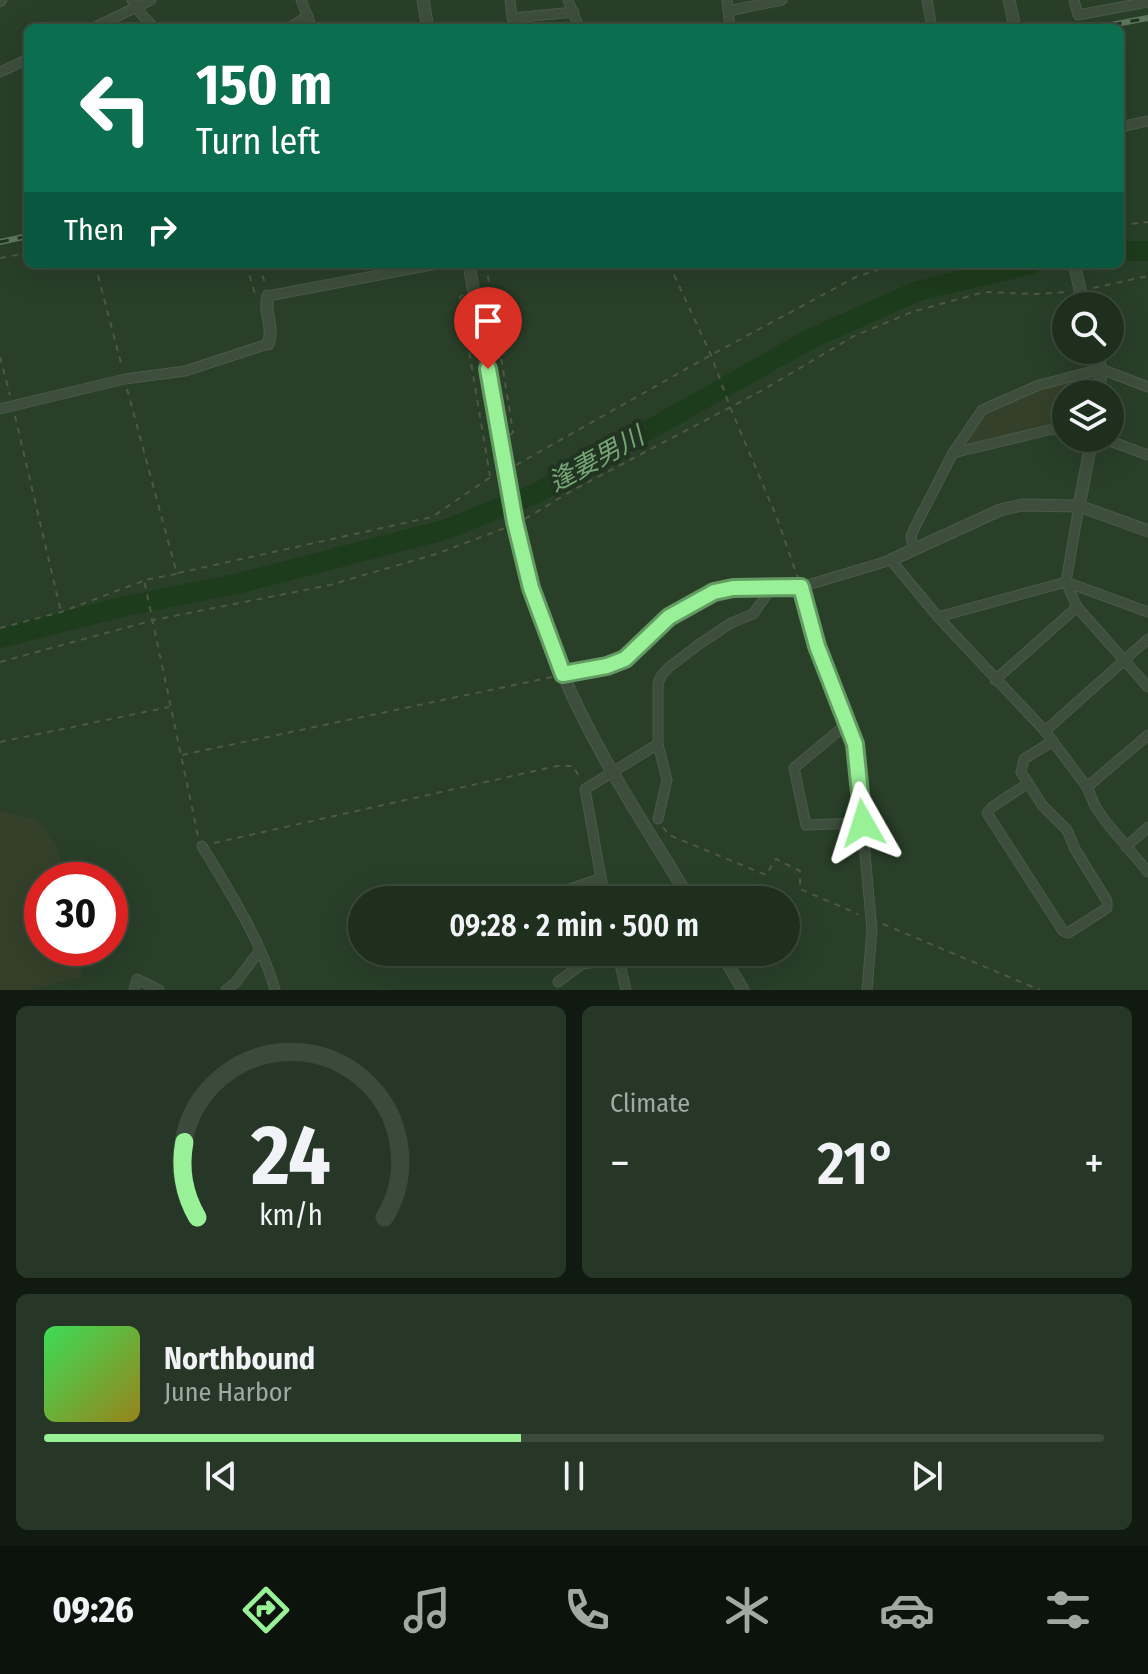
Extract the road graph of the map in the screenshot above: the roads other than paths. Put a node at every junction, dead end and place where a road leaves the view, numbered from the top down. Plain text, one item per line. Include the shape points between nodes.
1 (151, 0) edge
2 (301, 0) edge
3 (423, 0) edge
4 (510, 0) edge
5 (568, 0) edge
6 (782, 0) edge
7 (927, 0) edge
8 (1009, 0) edge
9 (1074, 0) edge
10 (1148, 2) edge
11 (133, 4) edge
12 (727, 5) edge
13 (574, 12) junction
14 (308, 16) junction
15 (100, 24) edge
16 (150, 24) edge
17 (295, 24) edge
18 (311, 24) edge
19 (427, 24) edge
20 (578, 24) edge
21 (931, 24) edge
22 (1014, 24) edge
23 (24, 61) edge
24 (0, 72) edge
25 (1148, 121) edge
26 (1124, 126) edge
27 (419, 268) edge
28 (470, 268) edge
29 (1075, 268) edge
30 (1081, 292) edge
31 (266, 301) joint
32 (268, 344) joint
33 (1100, 364) edge
34 (1101, 369) junction
35 (1100, 380) edge
36 (1148, 387) edge
37 (0, 409) edge
38 (1052, 429) edge
39 (1124, 446) edge
40 (1089, 452) edge
41 (953, 453) junction
42 (1148, 455) edge
43 (1079, 506) junction
44 (1148, 531) edge
45 (913, 548) junction
46 (891, 560) junction
47 (1066, 582) junction
48 (773, 586) junction
49 (801, 587) junction
50 (1077, 607) junction
51 (1148, 612) edge
52 (938, 617) junction
53 (1148, 639) edge
54 (1125, 661) junction
55 (563, 674) junction
56 (995, 680) junction
57 (1148, 687) edge
58 (848, 723) junction
59 (1045, 731) junction
60 (1148, 735) edge
61 (1053, 741) junction
62 (658, 744) junction
63 (614, 771) junction
64 (1027, 784) junction
65 (1087, 787) junction
66 (658, 819) road end
67 (863, 823) junction
68 (1148, 827) edge
69 (202, 846) road end
70 (1126, 847) junction
71 (1148, 872) edge
72 (601, 878) junction
73 (578, 886) edge
74 (602, 886) edge
75 (682, 886) edge
76 (260, 950) junction
77 (579, 966) edge
78 (620, 966) edge
79 (729, 966) edge
80 (558, 982) dead end
81 (134, 990) edge
82 (159, 990) edge
83 (226, 990) edge
84 (275, 990) edge
85 (626, 990) edge
86 (743, 990) edge
87 (867, 990) edge

1 - 11 street
2 - 14 street
3 - 19 street
4 - 13 street via 512,18
5 - 13 street
6 - 12 street
7 - 21 street
8 - 22 street
9 - 10 street via 1078,15
11 - 15 street
11 - 16 street
13 - 20 street
14 - 17 street
14 - 18 street
23 - 24 street
25 - 26 street
27 - 31 street
28 - 55 street via 515,522 531,588
29 - 30 street
31 - 32 street via 273,333
32 - 37 street via 185,371 125,379
33 - 34 street
34 - 35 street
34 - 36 street
34 - 41 street via 1039,385 982,410
38 - 41 street
39 - 42 street
40 - 43 street
41 - 45 street via 911,536
43 - 44 street
43 - 45 street via 1010,507
43 - 47 street
45 - 46 street
46 - 49 street
46 - 52 street
47 - 50 street
47 - 51 street
47 - 52 street
48 - 49 street
48 - 55 street via 714,592 669,617 625,659
48 - 62 street via 753,614 698,645 661,676
49 - 58 street via 817,646
50 - 54 street
50 - 56 street
52 - 56 street
53 - 54 street
54 - 57 street
54 - 59 street
55 - 63 street
56 - 59 street
58 - 67 street
58 - 67 street via 794,768 806,825
59 - 61 street
60 - 65 street
61 - 64 street via 1024,759 1021,772
61 - 65 street
62 - 63 street
62 - 66 street via 667,780
63 - 72 street via 585,789
63 - 75 street
64 - 64 street via 1067,830 1107,901 1107,908 1068,933 987,813
65 - 70 street
67 - 87 street via 871,920
68 - 70 street
69 - 76 street
70 - 71 street
72 - 73 street
72 - 74 street
76 - 83 street
76 - 84 street
77 - 80 street
78 - 85 street
79 - 86 street
81 - 82 street via 137,979

